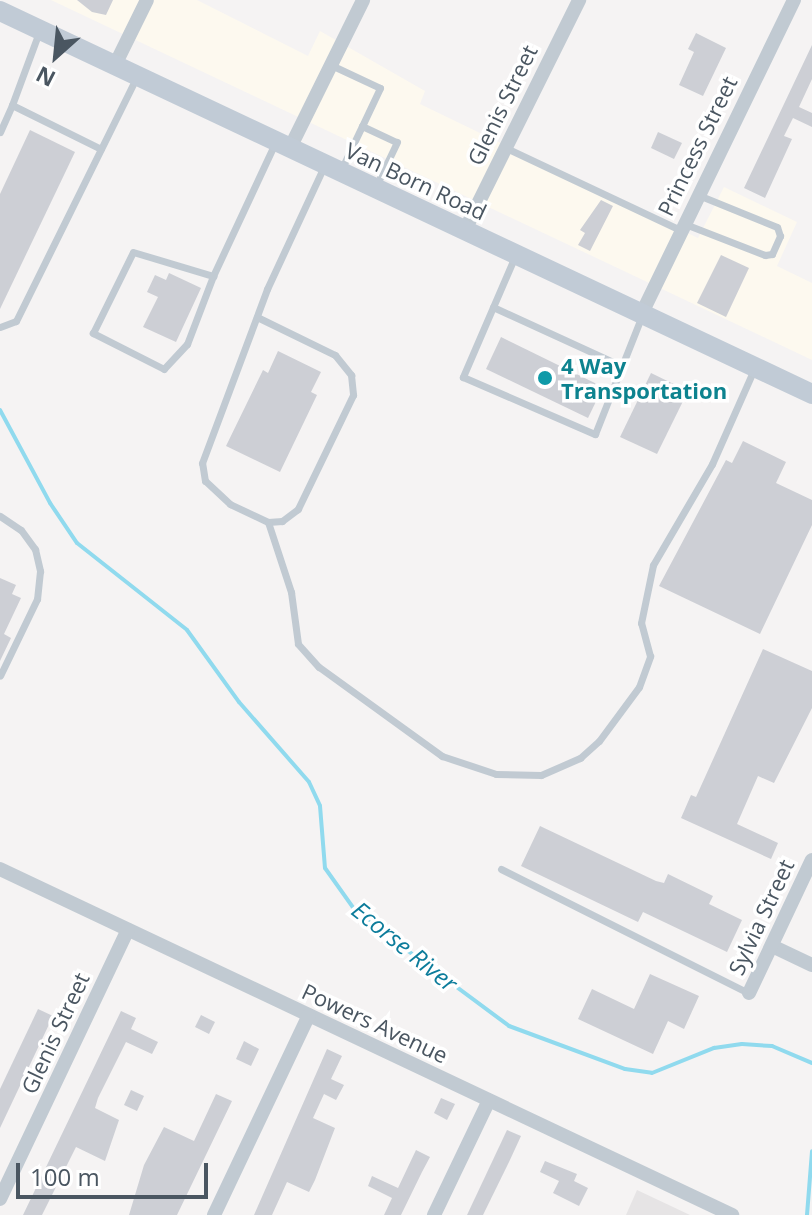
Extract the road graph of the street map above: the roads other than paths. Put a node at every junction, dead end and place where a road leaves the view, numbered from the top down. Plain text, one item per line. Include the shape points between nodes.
1 (147, 0) edge
2 (363, 0) edge
3 (579, 0) edge
4 (794, 0) edge
5 (0, 11) edge
6 (40, 30) junction
7 (115, 65) junction
8 (331, 65) junction
9 (137, 76) junction
10 (12, 105) junction
11 (362, 126) junction
12 (0, 132) edge
13 (283, 144) junction
14 (506, 148) junction
15 (101, 149) junction
16 (333, 168) junction
17 (375, 188) junction
18 (697, 195) junction
19 (682, 226) junction
20 (465, 230) junction
21 (516, 254) junction
22 (213, 276) junction
23 (493, 307) junction
24 (642, 313) junction
25 (257, 317) junction
26 (0, 327) edge
27 (622, 366) junction
28 (755, 367) junction
29 (812, 394) edge
30 (0, 516) edge
31 (268, 522) junction
32 (0, 676) edge
33 (812, 860) edge
34 (0, 869) edge
35 (501, 869) dead end
36 (128, 930) junction
37 (772, 946) junction
38 (812, 965) edge
39 (749, 993) joint
40 (309, 1015) junction
41 (489, 1100) junction
42 (0, 1199) edge
43 (214, 1215) edge
44 (434, 1215) edge
45 (732, 1215) edge

1 - 7 street
2 - 8 street
3 - 14 street, Glenis Street
4 - 18 street, Princess Street
5 - 6 main road, Van Born Road
6 - 7 main road, Van Born Road
6 - 10 lane
7 - 9 main road, Van Born Road
8 - 11 lane via 380,88
8 - 13 street
9 - 13 main road, Van Born Road
9 - 15 lane
10 - 12 lane
10 - 15 lane
11 - 16 lane
11 - 17 lane via 397,142
13 - 16 main road, Van Born Road
13 - 22 lane
14 - 19 lane
14 - 20 street, Glenis Street
15 - 26 lane via 16,321
16 - 17 main road, Van Born Road
16 - 25 lane
17 - 20 main road, Van Born Road
18 - 19 street, Princess Street
18 - 19 lane via 777,227 780,236 772,254
19 - 24 street, Princess Street
20 - 21 main road, Van Born Road
21 - 23 lane
21 - 24 main road, Van Born Road
22 - 22 lane via 133,252 93,333 164,369 187,344
23 - 27 lane
23 - 27 lane via 463,377 595,434
24 - 27 lane
24 - 28 main road, Van Born Road
25 - 31 lane via 202,463 205,481 230,504
25 - 31 lane via 335,355 351,375 353,395 298,509 282,521
28 - 29 main road, Van Born Road
28 - 31 lane via 712,464 653,565 641,623 650,656 639,687 623,713 580,758 541,775 496,774 442,756 319,667 298,644 291,592
30 - 32 lane via 21,530 35,549 40,571 37,599
33 - 37 street, Sylvia Street
34 - 36 street, Powers Avenue
35 - 39 lane
36 - 40 street, Powers Avenue
36 - 42 street, Glenis Street
37 - 38 street
37 - 39 street, Sylvia Street
40 - 41 street, Powers Avenue
40 - 43 street
41 - 44 street
41 - 45 street, Powers Avenue

